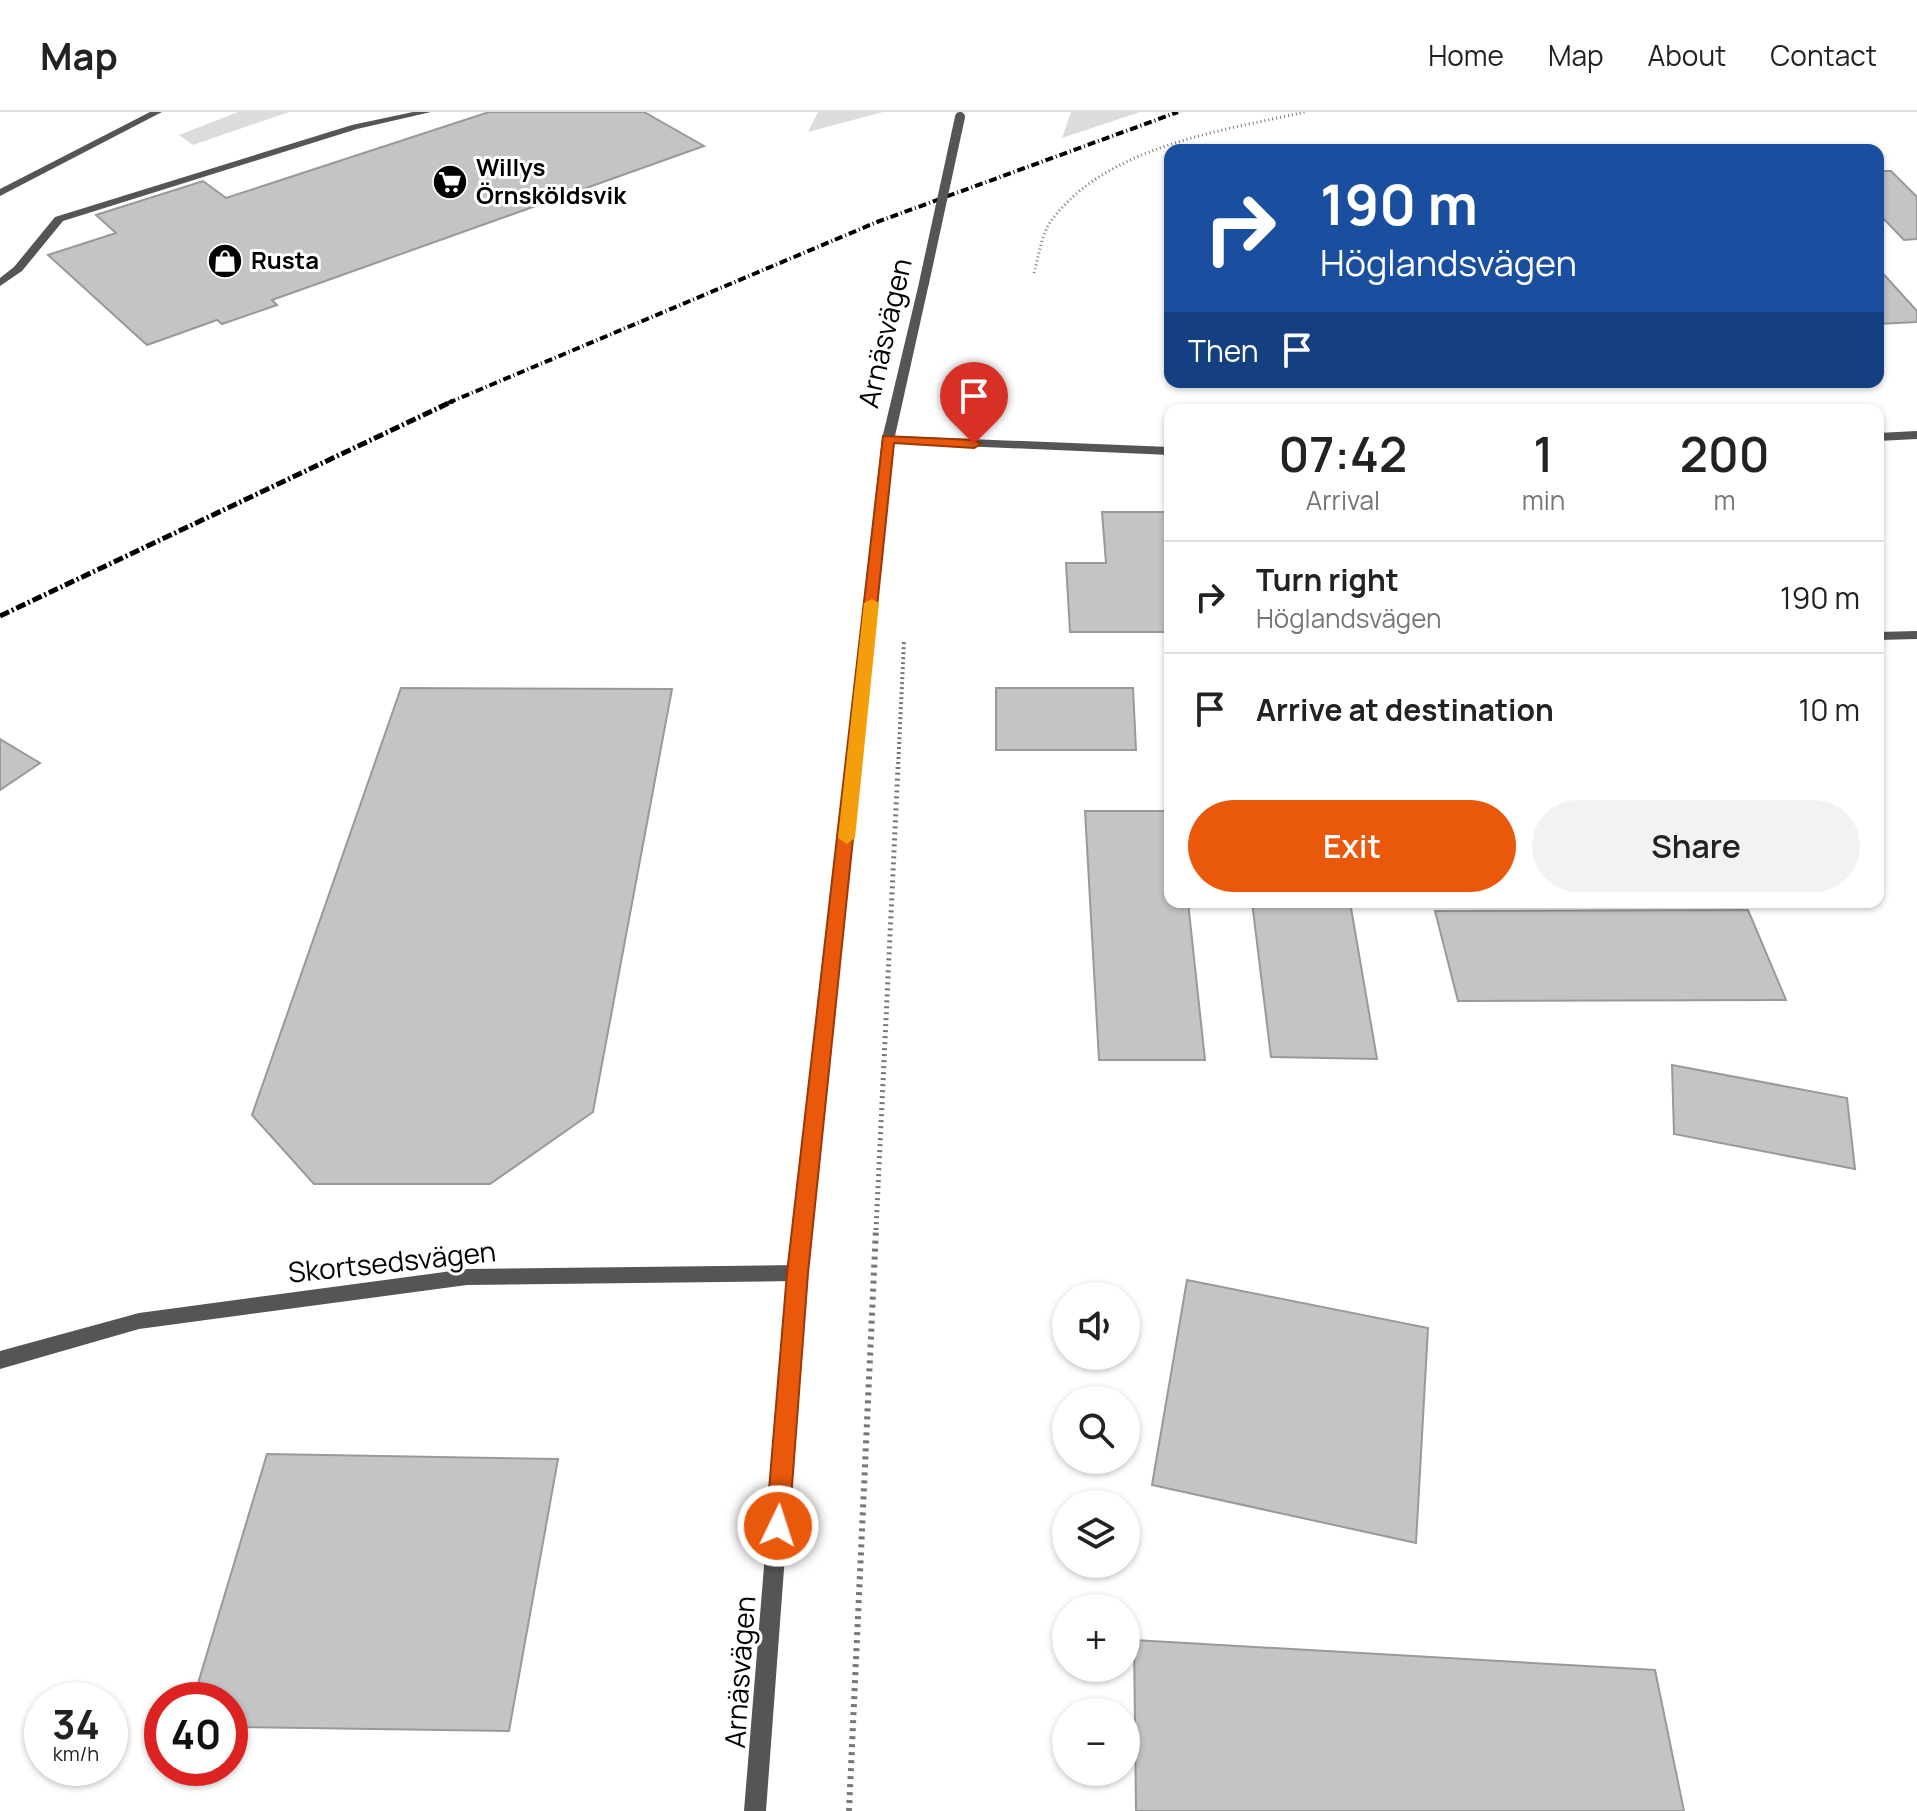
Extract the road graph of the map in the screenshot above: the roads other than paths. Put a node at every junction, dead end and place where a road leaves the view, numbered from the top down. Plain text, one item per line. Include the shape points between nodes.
1 (157, 112) edge
2 (426, 112) edge
3 (961, 115) edge
4 (0, 193) edge
5 (0, 283) edge
6 (1917, 435) edge
7 (1884, 437) edge
8 (888, 439) junction
9 (1164, 451) edge
10 (1917, 635) edge
11 (1884, 636) edge
12 (797, 1273) junction
13 (0, 1360) edge
14 (755, 1811) edge

1 - 4 street
2 - 5 street via 355,127 59,219
3 - 8 street, Arnäsvägen, bridge
6 - 7 street
8 - 9 street
8 - 12 street, Arnäsvägen
10 - 11 street
12 - 13 street, Skortsedsvägen via 467,1277 139,1321
12 - 14 street, Arnäsvägen

